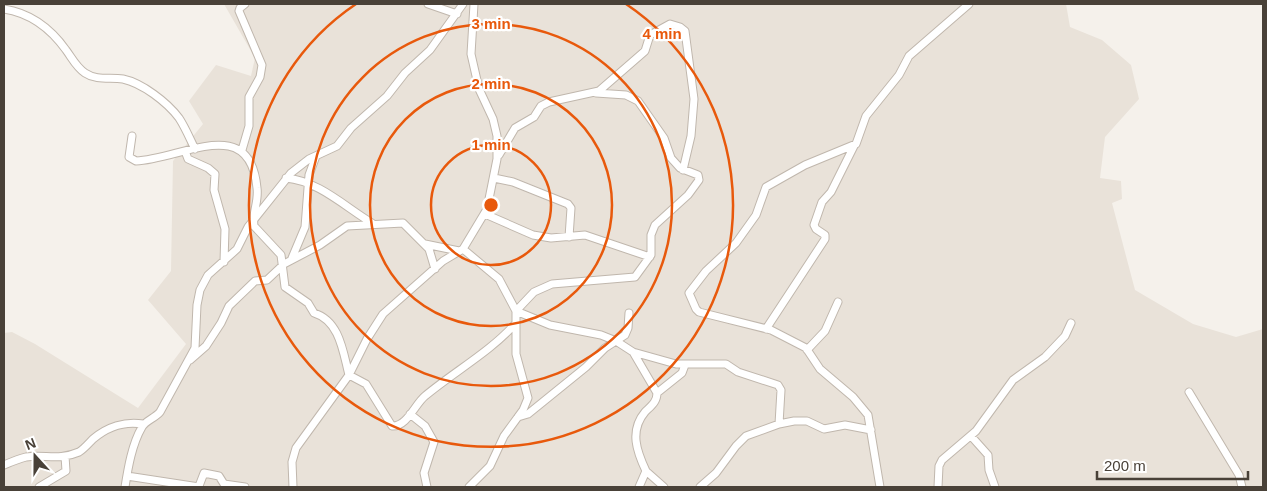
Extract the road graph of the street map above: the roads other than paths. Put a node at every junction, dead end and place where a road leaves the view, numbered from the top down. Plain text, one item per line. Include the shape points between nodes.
1 (245, 4) edge
2 (428, 4) edge
3 (463, 4) edge
4 (474, 4) edge
5 (970, 4) edge
6 (4, 9) edge
7 (457, 14) junction
8 (596, 93) junction
9 (132, 136) dead end
10 (854, 146) junction
11 (195, 149) junction
12 (242, 150) junction
13 (184, 152) junction
14 (316, 156) junction
15 (497, 159) junction
16 (683, 170) junction
17 (286, 178) junction
18 (494, 178) junction
19 (309, 183) junction
20 (485, 214) junction
21 (253, 220) junction
22 (372, 223) junction
23 (569, 237) junction
24 (424, 244) junction
25 (461, 250) junction
26 (650, 257) junction
27 (292, 258) junction
28 (224, 262) junction
29 (284, 264) junction
30 (435, 269) junction
31 (838, 302) dead end
32 (516, 311) junction
33 (629, 314) dead end
34 (516, 323) junction
35 (1071, 323) dead end
36 (766, 329) junction
37 (616, 341) junction
38 (807, 350) junction
39 (633, 352) junction
40 (188, 362) junction
41 (685, 366) junction
42 (349, 375) junction
43 (1189, 392) dead end
44 (657, 393) junction
45 (410, 414) junction
46 (517, 418) junction
47 (143, 424) junction
48 (779, 424) junction
49 (871, 430) junction
50 (971, 436) junction
51 (65, 456) junction
52 (4, 465) edge
53 (646, 471) junction
54 (127, 476) junction
55 (199, 486) edge
56 (39, 487) edge
57 (125, 487) edge
58 (244, 487) edge
59 (293, 487) edge
60 (427, 487) edge
61 (469, 487) edge
62 (639, 487) edge
63 (664, 487) edge
64 (700, 487) edge
65 (880, 487) edge
66 (938, 487) edge
67 (995, 487) edge
68 (1242, 487) edge

1 - 12 street via 239,9 262,65 260,78 249,97 249,126
2 - 7 street
3 - 7 street
4 - 15 street via 471,54 479,89 497,132
5 - 10 street via 910,56 866,116 862,133
6 - 11 street via 22,13 39,23 59,40 79,68 89,76 120,79 142,86 178,118
7 - 14 street via 430,50 405,73 387,96 351,128 337,146
8 - 15 street via 541,106 534,117 515,128
8 - 16 street via 626,95 638,101 664,138 671,158
8 - 16 street via 645,51 650,35 669,24 683,29 694,99 691,136
9 - 13 street via 129,153 132,160
10 - 36 street via 831,192 822,202 814,225 826,239
10 - 36 street via 805,165 766,187 754,218 736,243 706,271 689,293 699,312
11 - 12 street via 227,146
11 - 13 street
12 - 21 street via 253,167 257,183 258,200
13 - 28 street via 190,161 215,174 214,190 225,229
14 - 17 street
14 - 19 street via 310,169
15 - 18 street
16 - 26 street via 698,175 699,180 688,195 655,225
17 - 19 street
17 - 21 street
18 - 20 street
18 - 23 street via 513,182 568,204 571,208
19 - 22 street
19 - 27 street via 305,227
20 - 23 street via 533,235
20 - 25 street
21 - 28 street via 240,244
21 - 29 street via 255,228 279,251
22 - 24 street via 403,223
22 - 27 street via 347,226 320,245
23 - 26 street via 585,235
24 - 25 street
24 - 30 street via 431,253
25 - 30 street
25 - 32 street via 499,279
26 - 32 street via 635,277 552,284 534,292
27 - 29 street
28 - 40 street via 208,275 200,290 196,342
29 - 40 street via 267,280 255,281 229,306 206,346
29 - 42 street via 285,287 334,328
30 - 42 street via 383,314
31 - 38 street via 825,331
32 - 34 street
32 - 37 street via 550,325
33 - 37 street via 628,331
34 - 45 street via 461,371 425,396
34 - 46 street via 516,354 528,398
35 - 50 street via 1065,336 1050,352 1013,380
36 - 38 street
37 - 39 street
37 - 46 street via 528,414
38 - 49 street via 820,369 863,407
39 - 41 street
39 - 44 street
40 - 47 street via 160,412
41 - 44 street via 684,372
41 - 48 street via 726,364 738,372 778,385 781,390
42 - 45 street via 366,384 392,426 397,426
42 - 59 street via 296,448 292,462
43 - 68 street via 1239,475
44 - 53 street via 655,402 640,419 636,434 639,458
45 - 60 street via 424,426 434,442 424,473
46 - 61 street via 505,434 490,466
47 - 51 street via 114,426 82,450
47 - 54 street
48 - 49 street via 807,421 824,429 845,425
48 - 64 street via 746,436 716,473
49 - 65 street
50 - 66 street via 940,463
50 - 67 street via 988,455
51 - 52 street via 24,458
51 - 56 street via 66,471
53 - 62 street
53 - 63 street
54 - 55 street
54 - 57 street
55 - 58 street via 204,473 218,475 224,484

